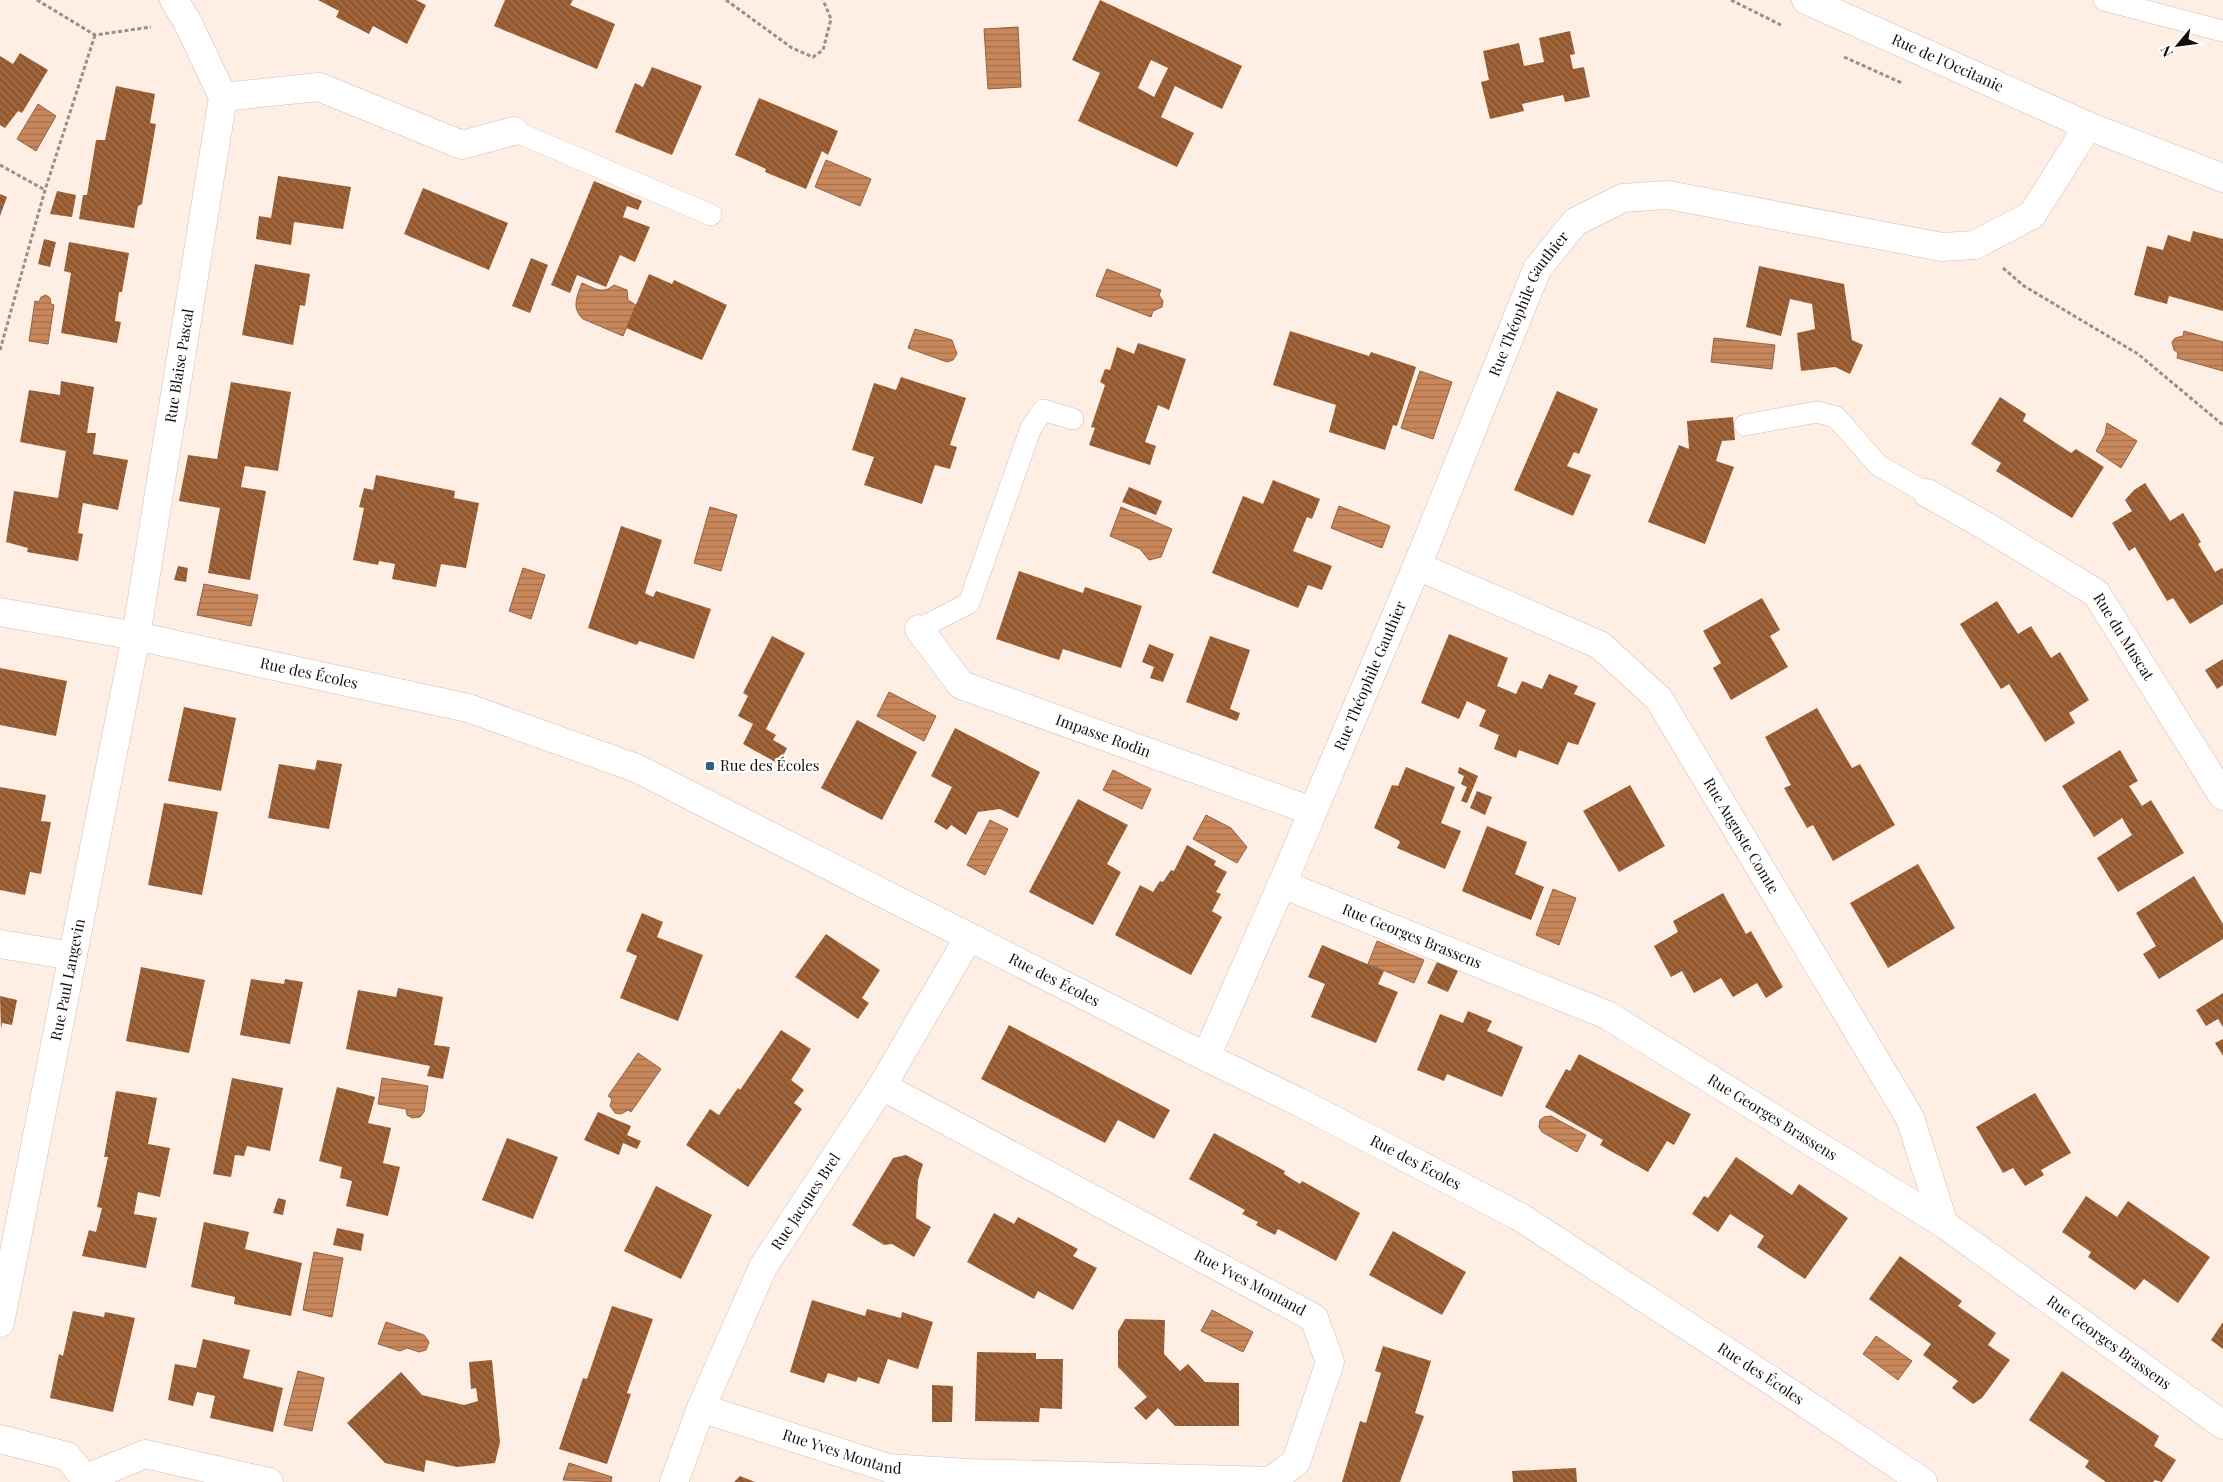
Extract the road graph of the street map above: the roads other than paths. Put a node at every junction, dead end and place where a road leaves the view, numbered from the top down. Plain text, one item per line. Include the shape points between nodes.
1 (1806, 0) edge
2 (2104, 0) edge
3 (180, 11) edge
4 (2223, 31) edge
5 (223, 97) junction
6 (2088, 126) junction
7 (514, 131) joint
8 (2223, 178) edge
9 (710, 215) dead end
10 (1073, 419) dead end
11 (1745, 425) dead end
12 (1927, 493) joint
13 (1417, 566) junction
14 (0, 612) edge
15 (920, 629) joint
16 (136, 636) junction
17 (2223, 796) edge
18 (1312, 810) junction
19 (1282, 884) junction
20 (970, 937) junction
21 (0, 944) edge
22 (73, 956) junction
23 (1206, 1057) junction
24 (882, 1086) junction
25 (1944, 1224) junction
26 (0, 1323) edge
27 (700, 1408) junction
28 (2223, 1425) edge
29 (0, 1439) edge
30 (87, 1480) edge
31 (269, 1482) edge
32 (674, 1482) edge
33 (1923, 1482) edge

1 - 6 street, Rue de l'Occitanie
2 - 4 lane
3 - 5 street
5 - 7 street via 319,87 462,145
5 - 16 street, Rue Blaise Pascal
6 - 8 street
6 - 13 street, Rue Théophile Gauthier via 2032,215 1975,245 1942,247 1668,195 1623,198 1575,222 1537,269
7 - 9 lane
10 - 15 lane via 1043,410 1031,428 969,603
11 - 12 lane via 1817,412 1836,417 1880,466
12 - 17 street, Rue du Muscat via 2096,594
13 - 18 street, Rue Théophile Gauthier
13 - 25 street, Rue Auguste Comte via 1600,645 1659,698 1910,1118
14 - 16 street, Rue des Écoles
15 - 18 street, Impasse Rodin via 961,685
16 - 20 street, Rue des Écoles via 468,708 636,768
16 - 22 street, Rue Paul Langevin
18 - 19 street, Rue Théophile Gauthier
19 - 23 street, Rue Théophile Gauthier
19 - 25 street, Rue Georges Brassens via 1607,1015
20 - 23 street, Rue des Écoles
20 - 24 street, Rue Jacques Brel
21 - 22 street
22 - 26 street, Rue Paul Langevin
23 - 33 street, Rue des Écoles via 1308,1106 1520,1217
24 - 27 street, Rue Jacques Brel via 763,1267
24 - 27 street, Rue Yves Montand via 1314,1318 1330,1362 1296,1462 1271,1481 888,1468
25 - 28 street, Rue Georges Brassens
27 - 32 street, Rue Jacques Brel
29 - 30 street via 67,1456
30 - 31 street via 145,1454

